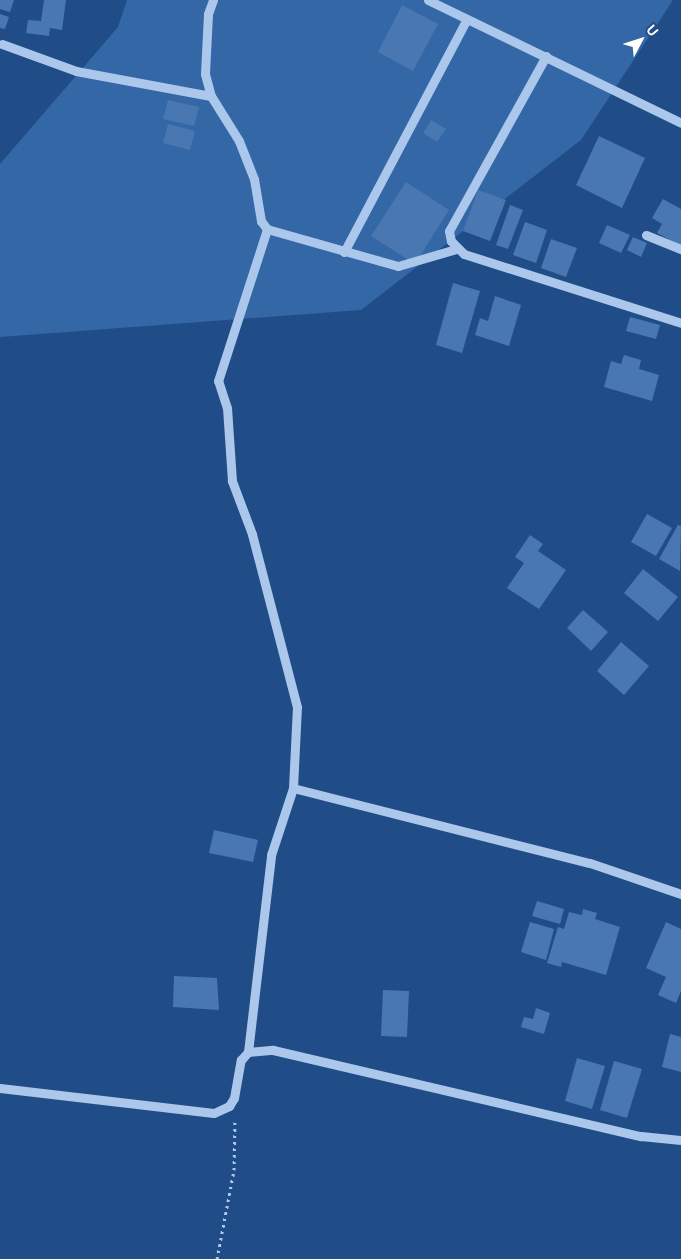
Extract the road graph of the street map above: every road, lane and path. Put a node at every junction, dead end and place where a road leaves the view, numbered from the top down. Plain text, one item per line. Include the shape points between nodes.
1 (213, 0) edge
2 (428, 0) edge
3 (467, 18) junction
4 (2, 44) dead end
5 (546, 56) junction
6 (210, 96) junction
7 (681, 124) edge
8 (267, 229) junction
9 (646, 235) dead end
10 (456, 249) junction
11 (681, 249) edge
12 (344, 252) junction
13 (681, 323) edge
14 (293, 788) junction
15 (681, 894) edge
16 (248, 1052) junction
17 (0, 1088) edge
18 (234, 1098) junction
19 (681, 1140) edge
20 (217, 1259) edge

1 - 6 street via 205,74
2 - 3 street
3 - 5 street
3 - 12 street
4 - 6 street via 76,72
5 - 7 street
5 - 10 street via 449,231
6 - 8 street via 238,141 254,180 261,221
8 - 12 street
8 - 14 street via 218,380 227,408 232,481 252,534 297,707
9 - 11 street
10 - 12 street via 398,266
10 - 13 street
14 - 15 street via 590,863
14 - 16 street via 271,855 259,933
16 - 18 street via 241,1060
16 - 19 street via 273,1050 641,1136
17 - 18 street via 214,1113 222,1111
18 - 20 path via 234,1170

